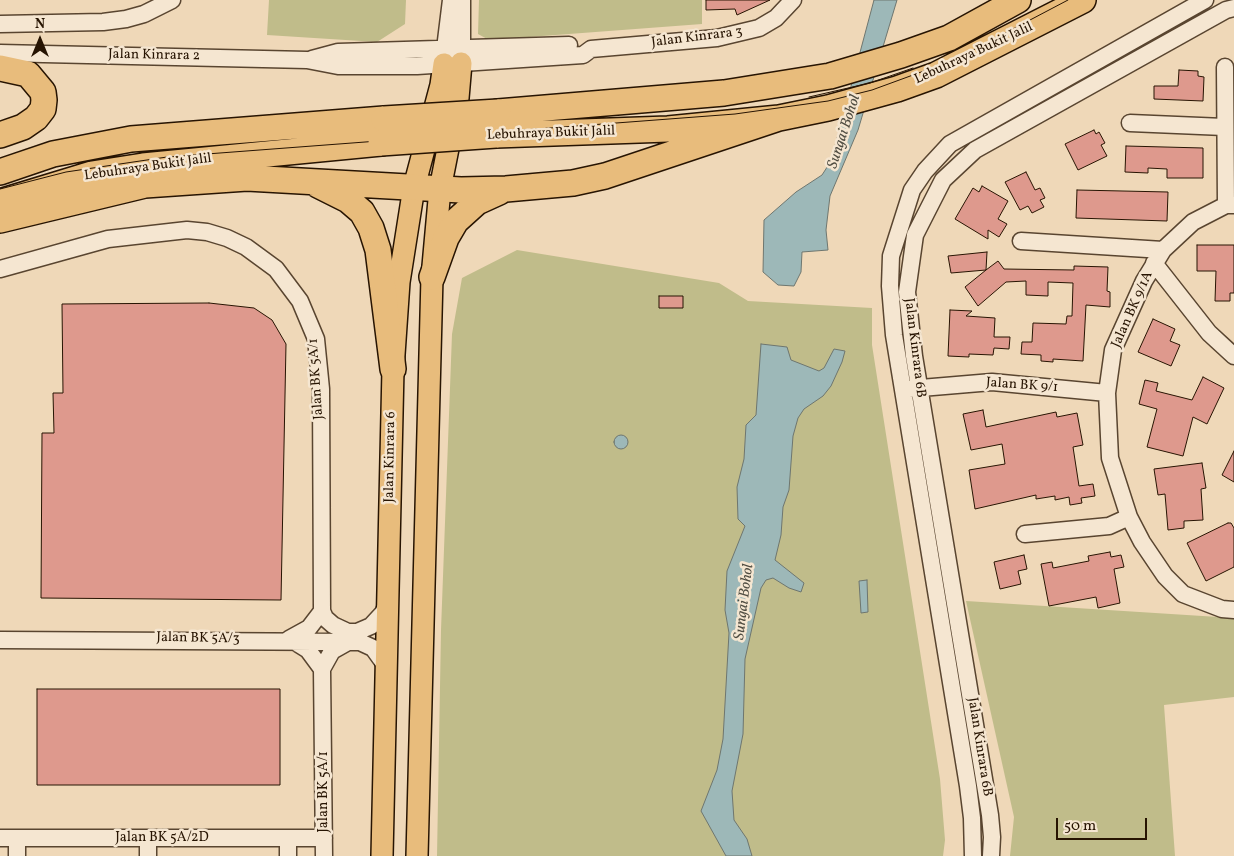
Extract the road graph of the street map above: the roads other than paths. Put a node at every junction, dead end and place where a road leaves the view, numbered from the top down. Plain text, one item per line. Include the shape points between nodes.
1 (172, 0) edge
2 (451, 0) edge
3 (462, 0) edge
4 (793, 0) edge
5 (1018, 0) edge
6 (1083, 0) edge
7 (1205, 0) edge
8 (1234, 8) edge
9 (0, 24) edge
10 (0, 53) edge
11 (453, 55) junction
12 (1225, 67) dead end
13 (0, 68) edge
14 (779, 118) junction
15 (1130, 123) dead end
16 (497, 124) junction
17 (1224, 127) junction
18 (383, 131) junction
19 (0, 135) edge
20 (52, 154) junction
21 (0, 163) edge
22 (0, 172) edge
23 (306, 180) junction
24 (62, 183) junction
25 (414, 187) junction
26 (440, 188) junction
27 (506, 189) junction
28 (0, 202) edge
29 (1230, 205) edge
30 (0, 212) edge
31 (0, 220) edge
32 (1021, 242) dead end
33 (1158, 257) junction
34 (0, 269) edge
35 (432, 276) junction
36 (1234, 356) edge
37 (393, 368) junction
38 (919, 388) junction
39 (902, 390) junction
40 (1107, 393) junction
41 (1129, 517) junction
42 (1025, 534) dead end
43 (388, 602) junction
44 (1234, 610) edge
45 (322, 611) junction
46 (8, 640) edge
47 (288, 640) junction
48 (350, 641) junction
49 (386, 666) junction
50 (322, 669) junction
51 (0, 838) edge
52 (17, 838) junction
53 (148, 838) junction
54 (288, 838) junction
55 (324, 838) junction
56 (17, 856) edge
57 (148, 856) edge
58 (288, 856) edge
59 (324, 856) edge
60 (382, 856) edge
61 (417, 856) edge
62 (973, 856) edge
63 (991, 856) edge

1 - 9 street via 126,19
2 - 11 street
3 - 11 street
4 - 11 street, Jalan Kinrara 3 via 776,18 741,34 590,49 583,55
5 - 16 highway, Lebuhraya Bukit Jalil via 948,38 830,76
6 - 14 highway, Lebuhraya Bukit Jalil via 936,75 828,108
7 - 39 street, Jalan Kinrara 6B via 950,144 925,170 912,190 891,256 890,286
8 - 38 street, Jalan Kinrara 6B via 975,150 943,180 915,235 907,292
10 - 11 street, Jalan Kinrara 2 via 307,60 338,66
11 - 25 main road, Jalan Kinrara 6 via 441,85
11 - 26 main road via 458,98
12 - 17 street
13 - 19 highway via 28,74 43,92 44,100 43,109 36,118 23,127
14 - 16 highway, Lebuhraya Bukit Jalil via 668,129
14 - 27 highway via 605,176 573,183
15 - 17 street
16 - 18 highway, Lebuhraya Bukit Jalil, bridge
17 - 29 street
18 - 20 highway, Lebuhraya Bukit Jalil via 131,139
18 - 24 highway, Lebuhraya Bukit Jalil via 92,174
20 - 21 highway
20 - 22 highway, Lebuhraya Bukit Jalil
23 - 25 highway
23 - 31 highway via 246,178 145,185
23 - 37 highway via 348,200 362,212 371,228 378,250
24 - 28 highway, Lebuhraya Bukit Jalil
24 - 30 highway
25 - 26 highway
25 - 37 main road, Jalan Kinrara 6 via 403,244
26 - 27 highway
26 - 35 main road
27 - 35 highway via 477,202 456,221
29 - 33 street, Jalan BK 9/1A via 1193,222
32 - 33 street
33 - 36 street via 1208,334
33 - 40 street, Jalan BK 9/1A via 1113,350
34 - 45 street, Jalan BK 5A/1 via 108,239 187,230 227,238 246,247 276,269 300,301 316,339 320,389
35 - 61 main road
37 - 43 main road, Jalan Kinrara 6
38 - 39 street, Jalan BK 9/1
38 - 40 street, Jalan BK 9/1 via 992,382
38 - 63 street, Jalan Kinrara 6B via 990,815
39 - 62 street, Jalan Kinrara 6B via 968,786
40 - 41 street, Jalan BK 9/1A via 1110,458
41 - 42 street via 1108,526
41 - 44 street, Jalan BK 9/1A via 1165,576 1183,594 1222,609
43 - 45 street via 371,626 357,632 332,625
43 - 49 main road, Jalan Kinrara 6
45 - 47 street via 309,628
46 - 47 street, Jalan BK 5A/3
47 - 48 street, Jalan BK 5A/3
47 - 50 street via 308,650
48 - 49 street, Jalan BK 5A/3 via 373,648
48 - 50 street via 332,651
49 - 60 main road, Jalan Kinrara 6
50 - 55 street, Jalan BK 5A/1
51 - 52 street, Jalan BK 5A/2D
52 - 53 street, Jalan BK 5A/2D
52 - 56 street
53 - 54 street, Jalan BK 5A/2D
53 - 57 street
54 - 55 street, Jalan BK 5A/2D
54 - 58 street
55 - 59 street, Jalan BK 5A/1

